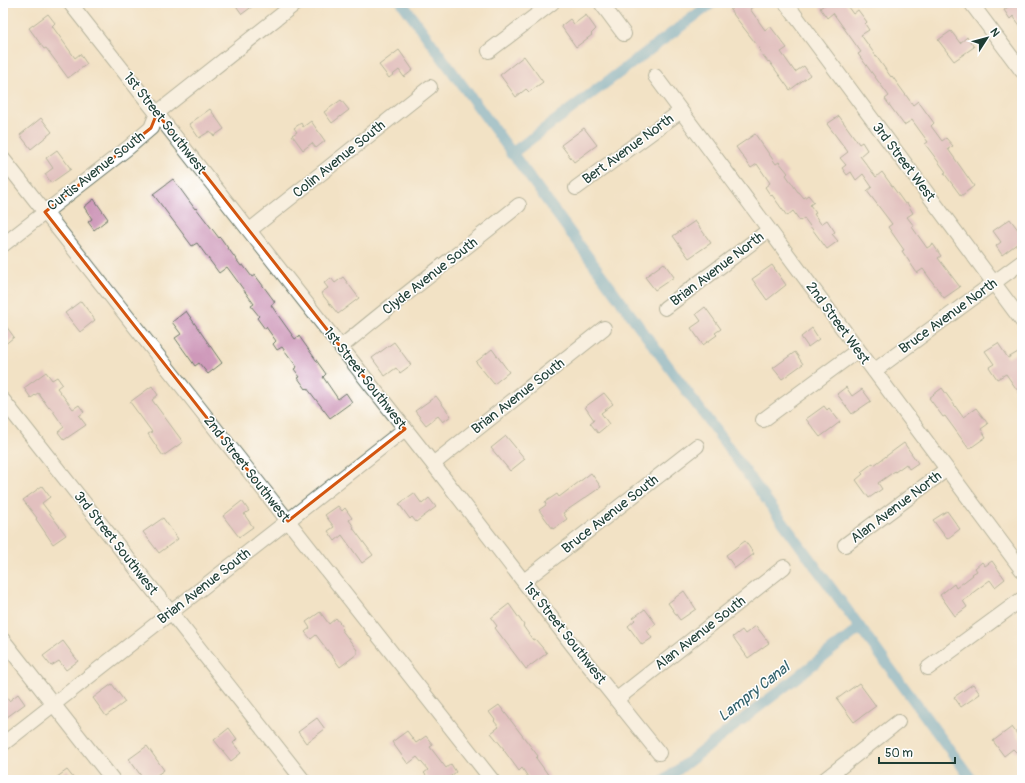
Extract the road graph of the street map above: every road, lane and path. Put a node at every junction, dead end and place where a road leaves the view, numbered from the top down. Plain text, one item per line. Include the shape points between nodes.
1 (70, 3) edge
2 (296, 3) edge
3 (552, 3) edge
4 (601, 3) edge
5 (786, 3) edge
6 (971, 3) edge
7 (624, 34) dead end
8 (489, 51) dead end
9 (1022, 71) edge
10 (655, 76) dead end
11 (430, 87) dead end
12 (680, 111) junction
13 (157, 113) junction
14 (3, 159) edge
15 (576, 188) dead end
16 (519, 205) dead end
17 (45, 212) junction
18 (250, 230) junction
19 (769, 230) junction
20 (3, 245) edge
21 (1022, 262) edge
22 (994, 283) junction
23 (665, 308) dead end
24 (1022, 320) edge
25 (604, 328) dead end
26 (341, 347) junction
27 (858, 350) junction
28 (874, 371) junction
29 (3, 400) edge
30 (763, 420) dead end
31 (405, 429) junction
32 (697, 446) dead end
33 (433, 464) junction
34 (947, 469) junction
35 (288, 521) junction
36 (845, 545) dead end
37 (784, 567) dead end
38 (1022, 570) edge
39 (524, 581) junction
40 (1022, 598) edge
41 (170, 612) junction
42 (3, 640) edge
43 (928, 668) dead end
44 (617, 699) junction
45 (54, 705) junction
46 (898, 722) dead end
47 (3, 744) edge
48 (660, 753) dead end
49 (113, 780) edge
50 (303, 780) edge
51 (492, 780) edge
52 (824, 780) edge

1 - 13 street, 1st Street Southwest
2 - 13 street, Curtis Avenue South
3 - 8 street
4 - 7 street
5 - 22 street, 3rd Street West
6 - 9 street
10 - 12 street, 2nd Street West
11 - 18 street, Colin Avenue South
12 - 15 street, Bert Avenue North
12 - 19 street, 2nd Street West
13 - 17 street, Curtis Avenue South via 151,128
13 - 18 street, 1st Street Southwest
14 - 17 street, 2nd Street Southwest
16 - 26 street, Clyde Avenue South
17 - 20 street, Curtis Avenue South
17 - 35 street, 2nd Street Southwest
18 - 26 street, 1st Street Southwest
19 - 23 street, Brian Avenue North
19 - 27 street, 2nd Street West
21 - 22 street, Bruce Avenue North
22 - 24 street, 3rd Street West
22 - 28 street, Bruce Avenue North
25 - 33 street, Brian Avenue South
26 - 31 street, 1st Street Southwest
27 - 28 street, 2nd Street West
27 - 30 street
28 - 34 street, 2nd Street West
29 - 41 street, 3rd Street Southwest
31 - 33 street, 1st Street Southwest
31 - 35 street, Brian Avenue South
32 - 39 street, Bruce Avenue South
33 - 39 street, 1st Street Southwest
34 - 36 street, Alan Avenue North
34 - 38 street, 2nd Street West
35 - 41 street, Brian Avenue South
35 - 51 street, 2nd Street Southwest
37 - 44 street, Alan Avenue South
39 - 44 street, 1st Street Southwest
40 - 43 street
41 - 45 street, Brian Avenue South
41 - 50 street, 3rd Street Southwest
42 - 45 street
44 - 48 street, 1st Street Southwest
45 - 47 street, Brian Avenue South
45 - 49 street
46 - 52 street

